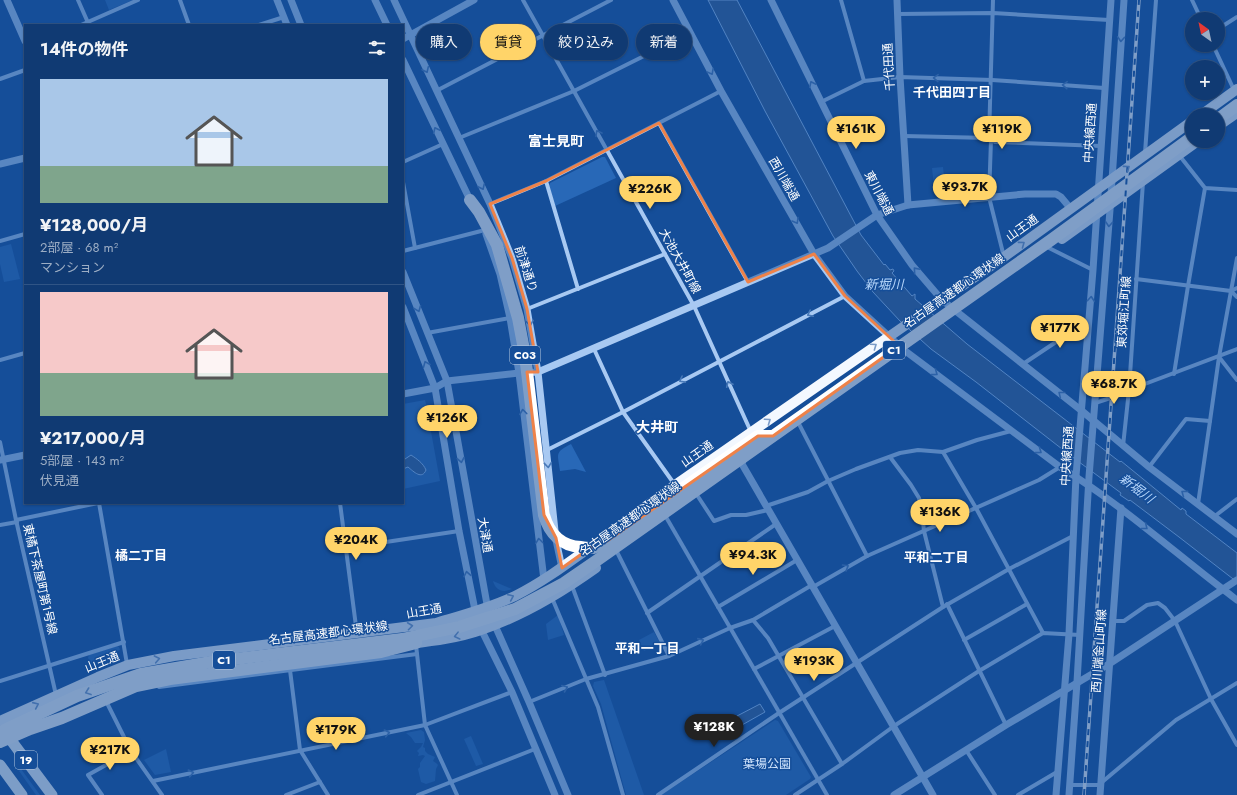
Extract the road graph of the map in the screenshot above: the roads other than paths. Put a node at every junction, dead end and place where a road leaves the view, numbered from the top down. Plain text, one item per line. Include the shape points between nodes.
1 (7, 0) edge
2 (78, 0) edge
3 (138, 0) edge
4 (180, 0) edge
5 (277, 0) edge
6 (291, 0) edge
7 (375, 0) edge
8 (394, 0) edge
9 (474, 0) edge
10 (524, 0) edge
11 (611, 0) edge
12 (673, 0) edge
13 (771, 0) edge
14 (841, 0) edge
15 (897, 0) edge
16 (993, 0) edge
17 (1111, 0) edge
18 (1124, 0) edge
19 (1156, 0) edge
20 (1192, 0) edge
21 (1198, 12) edge
22 (993, 13) junction
23 (898, 14) junction
24 (284, 17) junction
25 (1237, 17) edge
26 (1110, 20) junction
27 (89, 24) edge
28 (189, 24) edge
29 (262, 24) edge
30 (288, 24) edge
31 (301, 24) edge
32 (387, 24) edge
33 (685, 24) edge
34 (1225, 25) edge
35 (410, 34) junction
36 (543, 35) junction
37 (404, 38) edge
38 (692, 38) edge
39 (24, 39) edge
40 (1217, 52) edge
41 (637, 60) edge
42 (404, 62) edge
43 (24, 70) edge
44 (900, 77) junction
45 (0, 79) edge
46 (992, 80) junction
47 (864, 81) junction
48 (1104, 88) junction
49 (1236, 90) edge
50 (436, 91) junction
51 (574, 91) junction
52 (721, 91) junction
53 (821, 102) junction
54 (1237, 105) edge
55 (1211, 108) edge
56 (1237, 113) edge
57 (1225, 114) edge
58 (1225, 121) edge
59 (659, 123) junction
60 (1185, 126) edge
61 (904, 136) junction
62 (459, 138) junction
63 (990, 139) junction
64 (1185, 143) edge
65 (443, 144) junction
66 (1101, 146) junction
67 (1188, 148) edge
68 (607, 150) junction
69 (1145, 155) junction
70 (1179, 155) junction
71 (24, 158) edge
72 (404, 162) edge
73 (0, 164) edge
74 (1111, 179) junction
75 (1144, 180) junction
76 (546, 181) junction
77 (404, 188) edge
78 (1205, 188) junction
79 (1098, 189) junction
80 (1237, 190) edge
81 (989, 197) junction
82 (470, 200) junction
83 (490, 204) junction
84 (908, 204) junction
85 (1110, 206) junction
86 (1071, 209) junction
87 (1097, 214) junction
88 (877, 215) junction
89 (484, 230) junction
90 (24, 234) edge
91 (0, 241) edge
92 (415, 248) junction
93 (1049, 248) junction
94 (404, 251) edge
95 (665, 254) junction
96 (814, 254) junction
97 (1004, 257) junction
98 (1237, 258) edge
99 (1093, 270) junction
100 (404, 275) edge
101 (1136, 279) junction
102 (748, 282) junction
103 (1188, 286) junction
104 (1237, 288) edge
105 (578, 289) junction
106 (1230, 291) junction
107 (845, 296) junction
108 (1237, 297) edge
109 (942, 300) junction
110 (694, 306) junction
111 (527, 309) junction
112 (404, 310) edge
113 (958, 312) junction
114 (510, 318) junction
115 (1089, 320) junction
116 (427, 333) junction
117 (888, 337) junction
118 (594, 349) junction
119 (1237, 349) edge
120 (904, 350) junction
121 (24, 353) edge
122 (1219, 357) junction
123 (0, 360) edge
124 (718, 361) junction
125 (1023, 364) junction
126 (538, 372) junction
127 (519, 373) junction
128 (1174, 374) junction
129 (1237, 380) edge
130 (447, 381) junction
131 (435, 388) junction
132 (1129, 391) junction
133 (404, 394) edge
134 (1095, 403) junction
135 (1082, 411) junction
136 (623, 412) junction
137 (1094, 421) junction
138 (1210, 421) junction
139 (799, 424) junction
140 (1011, 431) junction
141 (751, 432) junction
142 (773, 436) junction
143 (0, 442) edge
144 (1123, 446) junction
145 (547, 450) junction
146 (943, 452) junction
147 (24, 455) edge
148 (890, 457) junction
149 (2, 460) edge
150 (742, 464) junction
151 (1060, 467) junction
152 (1149, 467) junction
153 (1077, 473) junction
154 (828, 482) junction
155 (675, 485) junction
156 (1089, 485) junction
157 (697, 495) junction
158 (1237, 499) edge
159 (94, 504) edge
160 (98, 504) edge
161 (340, 504) edge
162 (1198, 504) junction
163 (767, 508) junction
164 (976, 508) junction
165 (1121, 508) junction
166 (1215, 516) junction
167 (666, 517) junction
168 (17, 521) junction
169 (776, 524) junction
170 (0, 525) edge
171 (459, 531) junction
172 (924, 531) junction
173 (1237, 534) edge
174 (1073, 536) junction
175 (346, 548) junction
176 (617, 552) junction
177 (867, 556) junction
178 (797, 560) junction
179 (562, 568) junction
180 (1009, 569) junction
181 (700, 576) junction
182 (544, 580) junction
183 (1236, 581) edge
184 (572, 586) junction
185 (813, 586) junction
186 (1223, 589) junction
187 (552, 598) junction
188 (1237, 600) edge
189 (1027, 604) junction
190 (945, 606) junction
191 (718, 607) junction
192 (487, 608) junction
193 (475, 612) junction
194 (647, 613) junction
195 (753, 620) junction
196 (1112, 621) junction
197 (1174, 621) junction
198 (495, 625) junction
199 (835, 626) junction
200 (730, 628) junction
201 (481, 630) junction
202 (1043, 633) junction
203 (356, 634) junction
204 (1069, 634) junction
205 (1080, 635) junction
206 (964, 640) junction
207 (124, 642) junction
208 (416, 649) junction
209 (669, 656) junction
210 (780, 657) junction
211 (857, 662) junction
212 (1109, 664) junction
213 (128, 665) junction
214 (49, 666) junction
215 (754, 669) junction
216 (290, 670) junction
217 (979, 671) junction
218 (605, 675) junction
219 (586, 679) junction
220 (0, 681) edge
221 (136, 682) junction
222 (1077, 682) junction
223 (1237, 683) edge
224 (156, 687) dead end
225 (150, 688) dead end
226 (1064, 690) junction
227 (512, 692) junction
228 (56, 696) junction
229 (103, 696) junction
230 (804, 698) junction
231 (1211, 699) junction
232 (529, 702) junction
233 (779, 713) junction
234 (0, 721) edge
235 (425, 725) junction
236 (1006, 725) junction
237 (0, 726) edge
238 (894, 726) junction
239 (2, 738) edge
240 (1237, 745) edge
241 (535, 749) junction
242 (131, 750) junction
243 (300, 750) junction
244 (966, 750) junction
245 (842, 764) junction
246 (0, 765) edge
247 (1058, 772) junction
248 (923, 777) junction
249 (818, 780) junction
250 (153, 781) junction
251 (320, 782) junction
252 (451, 782) junction
253 (1101, 784) junction
254 (1070, 785) junction
255 (19, 793) edge
256 (52, 795) edge
257 (102, 795) edge
258 (162, 795) edge
259 (286, 795) edge
260 (328, 795) edge
261 (418, 795) edge
262 (457, 795) edge
263 (555, 795) edge
264 (568, 795) edge
265 (623, 795) edge
266 (658, 795) edge
267 (795, 795) edge
268 (827, 795) edge
269 (894, 795) edge
270 (933, 795) edge
271 (994, 795) edge
272 (1018, 795) edge
273 (1056, 795) edge
274 (1069, 795) edge
275 (1100, 795) edge

1 - 39 street
2 - 27 street
3 - 27 street
4 - 28 street
5 - 24 street
6 - 31 street
7 - 32 street
8 - 35 street, 前津通り
9 - 35 street
10 - 36 street, 大池大井町線
11 - 36 street
12 - 33 street, 西川端通
53 -> 13 street, 東川端通
14 - 47 street
15 - 23 street, 千代田通
16 - 22 street
17 - 26 street, 中央線西通
18 -> 74 street, 中央線西通
19 - 69 street
20 - 21 street
22 - 23 street
22 - 26 street
22 - 46 street
23 - 44 street, 千代田通
24 - 29 street
24 - 30 street
25 - 34 street
26 - 48 street, 中央線西通
35 - 37 street
35 -> 50 street, 前津通り
36 - 50 street
36 - 51 street, 大池大井町線
38 -> 52 street, 西川端通
40 - 49 street
41 - 51 street
65 -> 42 street
43 - 45 street
46 -> 44 street
44 - 47 street
44 - 61 street, 千代田通
48 -> 46 street
46 - 63 street
47 - 53 street
48 - 66 street, 中央線西通
49 - 55 main road
50 - 62 street, 前津通り
51 - 62 street
68 -> 51 street, 大池大井町線
52 - 59 street
52 -> 96 street, 西川端通
53 - 88 street, 東川端通
54 - 57 highway
56 - 58 main road
59 - 68 street
59 - 102 street
60 - 69 main road, 山王通
61 - 63 street
61 - 84 street, 千代田通
62 -> 83 street, 前津通り
63 - 66 street via 995,142
63 - 81 street
64 - 142 highway, 名古屋高速都心環状線 / C1
65 - 72 street
65 - 82 street
66 - 79 street, 中央線西通
67 - 70 main road
68 - 76 street
68 - 95 street, 大池大井町線
74 -> 69 main road, 山王通
70 - 75 main road
70 - 78 street
71 - 73 street
74 - 79 main road, 山王通
74 - 85 street, 中央線西通
75 - 85 main road
75 - 101 street, 東郊堀江町線
76 - 83 street
76 - 105 street
77 - 92 street
78 - 80 street
78 - 103 street
79 - 86 main road, 山王通
79 - 87 street, 中央線西通
81 - 84 street
81 - 86 street via 1056,194
81 - 97 street
82 - 89 street
82 - 142 highway, C03 via 497,244 518,318 525,355 544,515 555,537 568,545 594,548 758,436
83 - 111 street, 前津通り via 512,258
84 - 88 street
85 - 87 main road
85 -> 134 street, 中央線西通
97 -> 86 main road, 山王通
87 - 93 main road
87 - 99 street, 中央線西通
88 - 96 street via 828,248
109 -> 88 street, 東川端通 via 908,260
89 - 92 street
89 - 114 street via 500,274
90 - 91 street
92 - 94 street
93 - 99 street
93 - 113 main road
95 - 105 street
95 - 110 street, 大池大井町線
96 - 102 street
96 - 107 street, 西川端通
97 - 109 main road, 山王通
98 - 106 street
115 -> 99 street, 中央線西通
100 -> 116 street, 大津通
101 - 103 street
101 - 132 street, 東郊堀江町線
102 - 110 street
103 - 106 street
103 - 128 street
104 - 106 street
105 - 111 street
106 - 108 street
106 - 122 street
107 - 117 street, 西川端通
107 -> 124 street
109 - 113 street, 東川端通
109 - 117 main road, 山王通
110 - 118 street
110 - 124 street, 大池大井町線
111 -> 126 street, 前津通り
131 -> 112 street, 大津通
113 - 120 main road
113 - 125 street, 東川端通
114 - 116 street
114 - 127 street
115 - 125 street
115 - 135 street, 中央線西通
116 - 130 street, 大津通
117 - 120 street, 西川端通
141 -> 117 main road, 山王通
118 - 126 street
118 - 136 street
119 - 122 street
120 - 139 main road
120 -> 140 street, 西川端通
121 - 123 street
122 - 128 street
122 - 129 street
122 - 138 street
124 -> 136 street
141 -> 124 street, 大池大井町線
135 -> 125 street, 東川端通
126 - 127 street
126 - 145 street, 前津通り
127 - 130 street
182 -> 127 street
128 - 132 street
130 - 131 street
130 -> 192 street, 大津通
131 - 133 street
131 - 171 street, 大津通
132 - 134 street
132 - 144 street, 東郊堀江町線
134 - 137 street, 中央線西通
135 - 137 street, 東川端通
135 - 153 street, 中央線西通
136 - 145 street
136 - 155 street
137 - 144 street, 東川端通
137 - 156 street, 中央線西通
138 - 152 street via 1186,419
138 - 162 street
139 - 150 main road
139 - 154 street
140 - 146 street
140 -> 151 street, 西川端通
141 - 150 street
141 - 155 main road, 山王通
142 -> 239 highway, 名古屋高速都心環状線 / C1 via 564,583 515,609 442,632 211,662 141,674 77,696
143 - 149 street, 東橘下茶屋町第1号線
144 - 152 street, 東川端通
145 -> 179 street, 前津通り via 556,540
146 - 148 street via 918,450
146 - 164 street
147 - 149 street
148 - 154 street
148 - 172 street via 919,498
149 - 168 street, 東橘下茶屋町第1号線
150 - 157 main road
150 - 163 street
151 - 153 street, 西川端通
151 - 164 street via 1039,480
162 -> 152 street, 東川端通
153 - 156 street, 西川端通
153 - 174 street, 中央線西通
154 - 163 street
154 - 177 street
155 - 179 main road, 山王通
156 - 165 street, 西川端通
156 - 205 street, 中央線西通
157 - 163 street via 714,520 731,515 746,516
157 - 167 main road
158 - 166 street
159 - 168 street
160 - 207 street
161 - 175 street
162 - 166 street, 東川端通
163 - 169 street
164 - 172 street
164 - 180 street
165 -> 186 street, 西川端通
165 - 196 street, 西川端金山町線
166 - 173 street, 東川端通
167 - 176 main road
167 - 181 street
168 - 170 street
168 - 214 street, 東橘下茶屋町第1号線
169 - 178 street
169 - 181 street
171 - 175 street
193 -> 171 street, 大津通
172 - 177 street
172 - 190 street
174 - 180 street
174 - 204 street, 中央線西通
175 - 203 street
176 - 184 main road
176 - 194 street
185 -> 177 street
178 - 185 street
178 - 191 street
179 - 182 main road, 山王通
180 - 189 street
180 - 190 street
181 - 191 street
181 - 194 street
192 -> 182 main road, 山王通
183 - 186 street
184 - 187 main road
184 - 218 street
185 - 195 street
185 - 199 street
186 - 188 street, 西川端通
186 - 197 street
187 - 198 main road
187 - 219 street
189 - 202 street
189 - 206 street
190 - 206 street
190 - 211 street
191 - 200 street
192 - 193 main road, 山王通
192 - 198 street, 大津通
193 - 201 street, 大津通
203 -> 193 main road, 山王通 via 436,623
194 - 209 street
195 - 200 street
195 - 210 street
196 - 197 street via 1124,621 1148,605 1158,603
196 - 212 street, 西川端金山町線
197 - 212 street
197 - 231 street
198 - 201 main road
198 - 232 street, 大津通
199 - 210 street
199 - 211 street
209 -> 200 street
200 - 215 street
201 -> 208 main road
201 - 227 street, 大津通
202 - 204 street
202 - 217 street
213 -> 203 main road, 山王通 via 174,656
204 - 205 street
204 - 226 street, 中央線西通
205 - 222 street, 中央線西通
206 - 217 street
207 - 213 street
207 - 214 street
208 - 216 street
208 - 221 main road via 177,674
208 - 235 street
208 - 239 highway via 170,679 136,686 62,718
209 - 218 street
210 - 215 street
210 - 230 street
211 - 230 street
211 - 238 street
212 - 222 street
212 - 253 street, 西川端金山町線
213 - 228 main road, 山王通
214 - 220 street
214 - 228 street, 東橘下茶屋町第1号線
215 - 233 street
216 - 224 street
216 - 243 street
217 - 236 street
217 - 238 street
218 - 219 street
232 -> 219 street
219 - 265 street via 598,707
221 - 225 street
221 - 229 main road
222 - 226 street
222 - 254 street, 中央線西通
223 - 231 street
226 - 236 street
226 - 247 street, 中央線西通
227 - 235 street
227 - 241 street, 大津通
234 -> 228 main road, 山王通
229 - 239 main road
229 - 242 street
230 - 233 street
230 - 245 street
231 - 240 street
231 - 253 street via 1176,720
232 - 264 street, 大津通
233 - 249 street
233 - 266 street
243 -> 235 street
235 - 252 street
236 - 244 street
237 - 239 highway, 19
238 - 245 street
238 - 248 street
239 - 256 highway, 19
241 - 252 street
241 - 263 street, 大津通
242 - 250 street
242 - 257 street via 88,775
250 -> 243 street
243 - 251 street
244 - 248 street
244 - 271 street
245 - 249 street
246 - 255 highway, 19
247 - 272 street
247 - 273 street, 中央線西通
248 - 269 street
248 - 270 street
249 - 267 street
249 - 268 street
250 - 258 street
251 - 259 street
251 - 260 street
252 - 261 street
252 - 262 street
253 - 254 street
253 - 275 street, 西川端金山町線
254 - 274 street, 中央線西通

